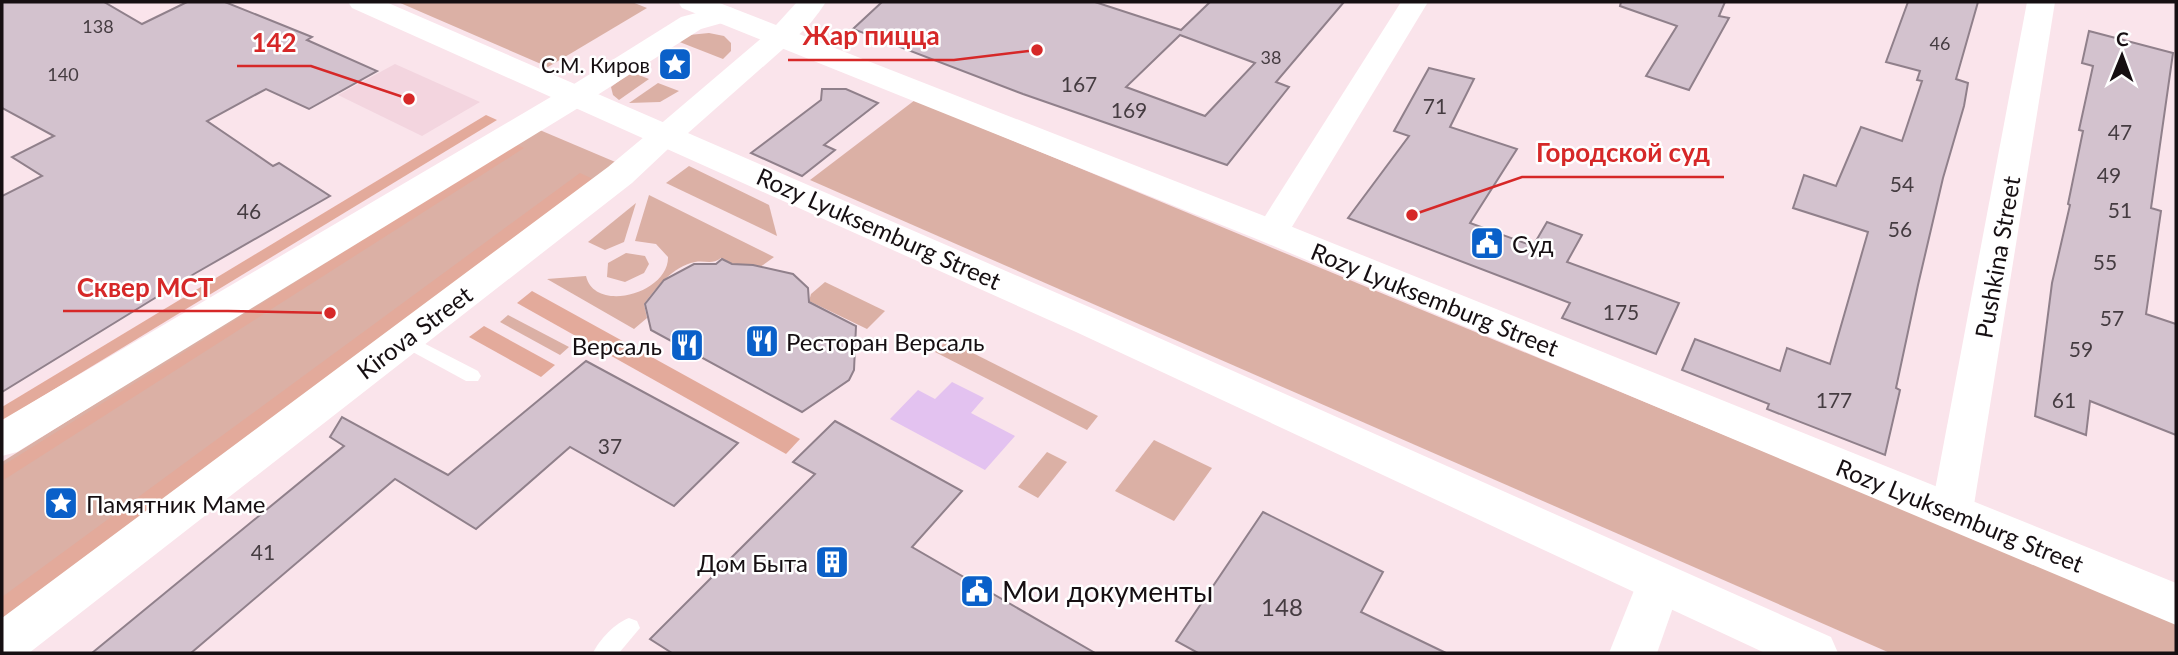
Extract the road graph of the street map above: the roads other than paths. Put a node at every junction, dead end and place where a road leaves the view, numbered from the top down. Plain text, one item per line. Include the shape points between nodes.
1 (362, 2) edge
2 (812, 2) edge
3 (1414, 2) edge
4 (2041, 2) edge
5 (707, 8) edge
6 (781, 36) junction
7 (577, 95) junction
8 (668, 134) junction
9 (1272, 232) junction
10 (404, 339) junction
11 (472, 376) dead end
12 (2, 440) edge
13 (1952, 511) junction
14 (1660, 582) junction
15 (2176, 604) edge
16 (629, 628) dead end
17 (2, 646) edge
18 (604, 653) edge
19 (1633, 653) edge
20 (1814, 653) edge

1 - 7 main road, Rozy Lyuksemburg Street
2 - 6 main road, Kirova Street
3 - 9 street
4 - 13 street, Pushkina Street
5 - 6 main road, Rozy Lyuksemburg Street
5 - 7 street via 691,23
6 - 8 street, Kirova Street
6 - 9 main road, Rozy Lyuksemburg Street
7 - 8 main road, Rozy Lyuksemburg Street
7 - 12 main road
8 - 10 main road, Kirova Street
8 - 14 main road, Rozy Lyuksemburg Street
9 - 13 main road, Rozy Lyuksemburg Street
10 - 11 lane
10 - 17 main road, Kirova Street
13 - 15 main road, Rozy Lyuksemburg Street
14 - 19 main road
14 - 20 main road, Rozy Lyuksemburg Street
16 - 18 lane

